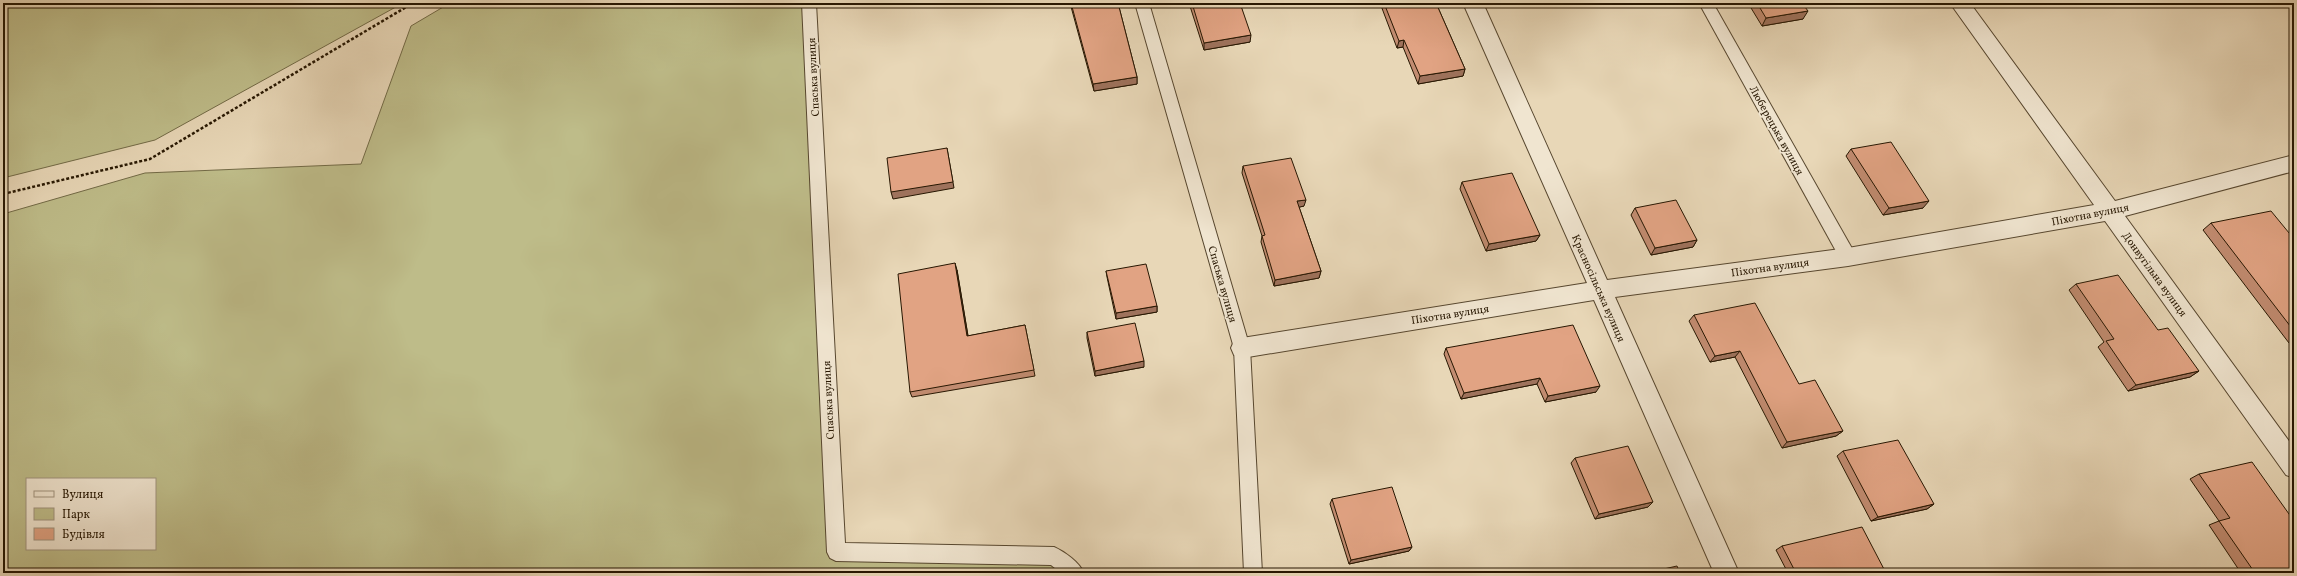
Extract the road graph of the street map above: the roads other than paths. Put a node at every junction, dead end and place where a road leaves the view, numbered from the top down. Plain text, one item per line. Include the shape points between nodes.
1 (809, 3) edge
2 (1142, 3) edge
3 (1473, 3) edge
4 (1706, 3) edge
5 (1960, 3) edge
6 (2294, 163) edge
7 (2111, 212) junction
8 (1848, 257) junction
9 (1600, 290) junction
10 (1242, 348) junction
11 (2294, 467) edge
12 (1075, 573) edge
13 (1253, 573) edge
14 (1727, 573) edge

1 - 12 lane, Спаська вулиця via 836,552 1054,556
2 - 10 lane, Спаська вулиця
3 - 9 street, Красносільська вулиця
4 - 8 lane, Люберецька вулиця
5 - 7 street, Донвугільна вулиця
6 - 7 street, Піхотна вулиця
7 - 8 street, Піхотна вулиця
7 - 11 street, Донвугільна вулиця
8 - 9 street, Піхотна вулиця
9 - 10 street, Піхотна вулиця
9 - 14 street, Красносільська вулиця
10 - 13 lane, Спаська вулиця

